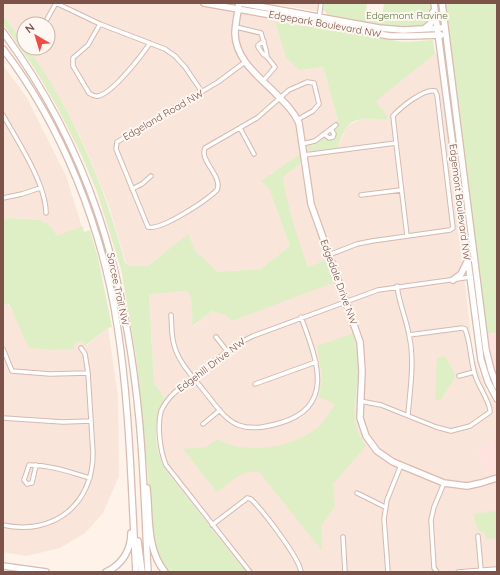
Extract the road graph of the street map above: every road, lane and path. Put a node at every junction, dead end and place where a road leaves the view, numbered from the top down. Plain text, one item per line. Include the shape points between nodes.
1 (56, 3) edge
2 (204, 3) edge
3 (320, 3) edge
4 (434, 3) edge
5 (442, 3) edge
6 (240, 5) edge
7 (49, 16) edge
8 (319, 20) junction
9 (100, 24) junction
10 (236, 27) junction
11 (438, 28) junction
12 (445, 28) junction
13 (422, 29) junction
14 (3, 32) edge
15 (439, 35) junction
16 (446, 35) junction
17 (264, 41) junction
18 (150, 43) junction
19 (3, 50) edge
20 (267, 57) junction
21 (245, 62) junction
22 (263, 81) junction
23 (202, 92) junction
24 (280, 98) junction
25 (3, 115) edge
26 (297, 120) junction
27 (336, 125) dead end
28 (240, 128) junction
29 (331, 129) junction
30 (324, 134) junction
31 (396, 143) junction
32 (302, 144) junction
33 (254, 154) dead end
34 (304, 155) junction
35 (151, 176) dead end
36 (40, 188) junction
37 (132, 188) junction
38 (402, 190) junction
39 (361, 195) dead end
40 (3, 198) edge
41 (46, 214) dead end
42 (407, 236) junction
43 (329, 255) junction
44 (467, 260) junction
45 (477, 277) junction
46 (470, 278) junction
47 (453, 280) junction
48 (397, 286) junction
49 (346, 301) junction
50 (171, 315) dead end
51 (302, 317) junction
52 (409, 334) junction
53 (216, 337) dead end
54 (81, 348) dead end
55 (3, 349) edge
56 (227, 352) junction
57 (316, 362) junction
58 (474, 372) junction
59 (88, 373) junction
60 (459, 376) dead end
61 (194, 378) junction
62 (255, 384) dead end
63 (497, 386) edge
64 (497, 399) edge
65 (360, 401) junction
66 (220, 410) junction
67 (408, 415) junction
68 (3, 418) edge
69 (90, 421) junction
70 (203, 424) dead end
71 (142, 462) junction
72 (36, 465) junction
73 (400, 465) junction
74 (130, 467) junction
75 (90, 478) junction
76 (497, 478) edge
77 (444, 483) junction
78 (357, 493) dead end
79 (385, 508) junction
80 (133, 520) junction
81 (3, 525) edge
82 (212, 525) junction
83 (478, 536) dead end
84 (343, 537) dead end
85 (3, 566) edge
86 (497, 569) edge
87 (481, 570) junction
88 (46, 572) edge
89 (106, 572) edge
90 (136, 572) edge
91 (142, 572) edge
92 (148, 572) edge
93 (165, 572) edge
94 (250, 572) edge
95 (301, 572) edge
96 (345, 572) edge
97 (388, 572) edge
98 (437, 572) edge
99 (458, 572) edge

1 - 7 street
1 - 9 street
2 - 6 main road, Edgepark Boulevard NW
3 - 8 street
4 - 11 main road, Edgemont Boulevard NW
4 - 13 main road via 431,24
5 - 12 main road, Edgemont Boulevard NW
6 - 8 main road, Edgepark Boulevard NW
6 - 10 main road, Edgedale Drive NW
8 - 13 main road, Edgepark Boulevard NW via 384,28
8 - 15 main road, Edgepark Boulevard NW via 390,36
9 - 18 street
9 - 18 street via 92,39 72,62 93,96 99,96 122,78
10 - 17 street via 260,32
10 - 21 main road, Edgedale Drive NW via 237,45
11 - 12 main road, Edgepark Boulevard NW
11 - 13 main road, Edgepark Boulevard NW
11 - 15 main road, Edgemont Boulevard NW
12 - 16 main road, Edgemont Boulevard NW
14 - 71 main road, Sarcee Trail NW via 29,70 63,129 81,166 105,232 116,272 135,377
15 - 16 main road, Edgepark Boulevard NW
15 - 44 main road, Edgemont Boulevard NW
16 - 45 main road, Edgemont Boulevard NW
17 - 20 street
17 - 20 street via 258,47
18 - 23 street via 165,49 182,63
19 - 74 main road, Sarcee Trail NW via 32,92 58,140 78,184 92,224 117,324
20 - 22 street via 275,68
21 - 22 main road, Edgedale Drive NW
21 - 23 street, Edgeland Road NW
22 - 24 main road, Edgedale Drive NW
23 - 37 street, Edgeland Road NW via 117,142 116,150
24 - 26 main road, Edgedale Drive NW
24 - 26 street, Edgeland Road NW via 296,86 307,82 314,83 320,104
24 - 28 street, Edgeland Road NW via 257,118
25 - 36 street
26 - 32 main road, Edgedale Drive NW
27 - 29 street
28 - 33 street
28 - 37 street, Edgeland Road NW via 204,149 218,187 211,195 184,213 154,227 148,227
29 - 30 street
29 - 30 street via 333,137 329,138
30 - 32 street via 313,142
31 - 34 street
31 - 38 street
31 - 42 street via 393,116 419,95 430,90 435,91 453,228
32 - 34 main road, Edgedale Drive NW
34 - 43 main road, Edgedale Drive NW via 311,204
35 - 37 street
36 - 40 street
36 - 41 street via 46,203
38 - 39 street
38 - 42 street
42 - 43 street via 364,242
43 - 49 main road, Edgedale Drive NW
44 - 46 main road, Edgemont Boulevard NW
44 - 47 main road via 461,274
45 - 46 street, Edgehill Drive NW
45 - 63 main road, Edgemont Boulevard NW via 486,350
46 - 47 street, Edgehill Drive NW
46 - 64 main road, Edgemont Boulevard NW via 481,360
47 - 48 street, Edgehill Drive NW
48 - 49 street, Edgehill Drive NW
48 - 52 street
49 - 51 street, Edgehill Drive NW
49 - 65 main road, Edgedale Drive NW via 362,352
50 - 61 street via 174,348
51 - 56 street, Edgehill Drive NW via 244,340
51 - 57 street
52 - 58 street via 465,329
52 - 67 street via 412,366
53 - 56 street
54 - 59 street via 85,354
55 - 59 street via 12,371
56 - 61 street, Edgehill Drive NW
57 - 62 street
57 - 66 street via 316,394 308,408 296,417 266,427 247,428 234,423
58 - 60 street
58 - 67 street via 491,408 489,414 474,424 451,430 436,427
59 - 69 street
61 - 66 street
61 - 82 street, Edgehill Drive NW via 174,393 164,405 159,422 161,448 166,465
65 - 67 street via 381,405
65 - 73 main road, Edgedale Drive NW via 360,418 366,436 377,451
66 - 70 street
68 - 69 street
69 - 75 street via 93,465
71 - 92 main road, Sarcee Trail NW
71 - 93 main road via 146,471 153,547 158,564
72 - 72 street via 29,465 24,480 27,484 32,483
72 - 75 street
73 - 77 main road, Edgedale Drive NW
73 - 79 street
74 - 80 main road, Sarcee Trail NW
74 - 89 main road via 130,544 121,562
75 - 81 street via 84,494 64,516 40,526 16,528
76 - 77 main road, Edgedale Drive NW via 467,486
77 - 98 street via 431,520 434,568
78 - 79 street
79 - 97 street
80 - 90 main road, Sarcee Trail NW
80 - 91 main road via 137,528
82 - 94 street, Edgehill Drive NW
82 - 95 street via 247,498 251,499 291,550
83 - 87 street
84 - 96 street
85 - 88 main road
86 - 87 street
87 - 99 street

